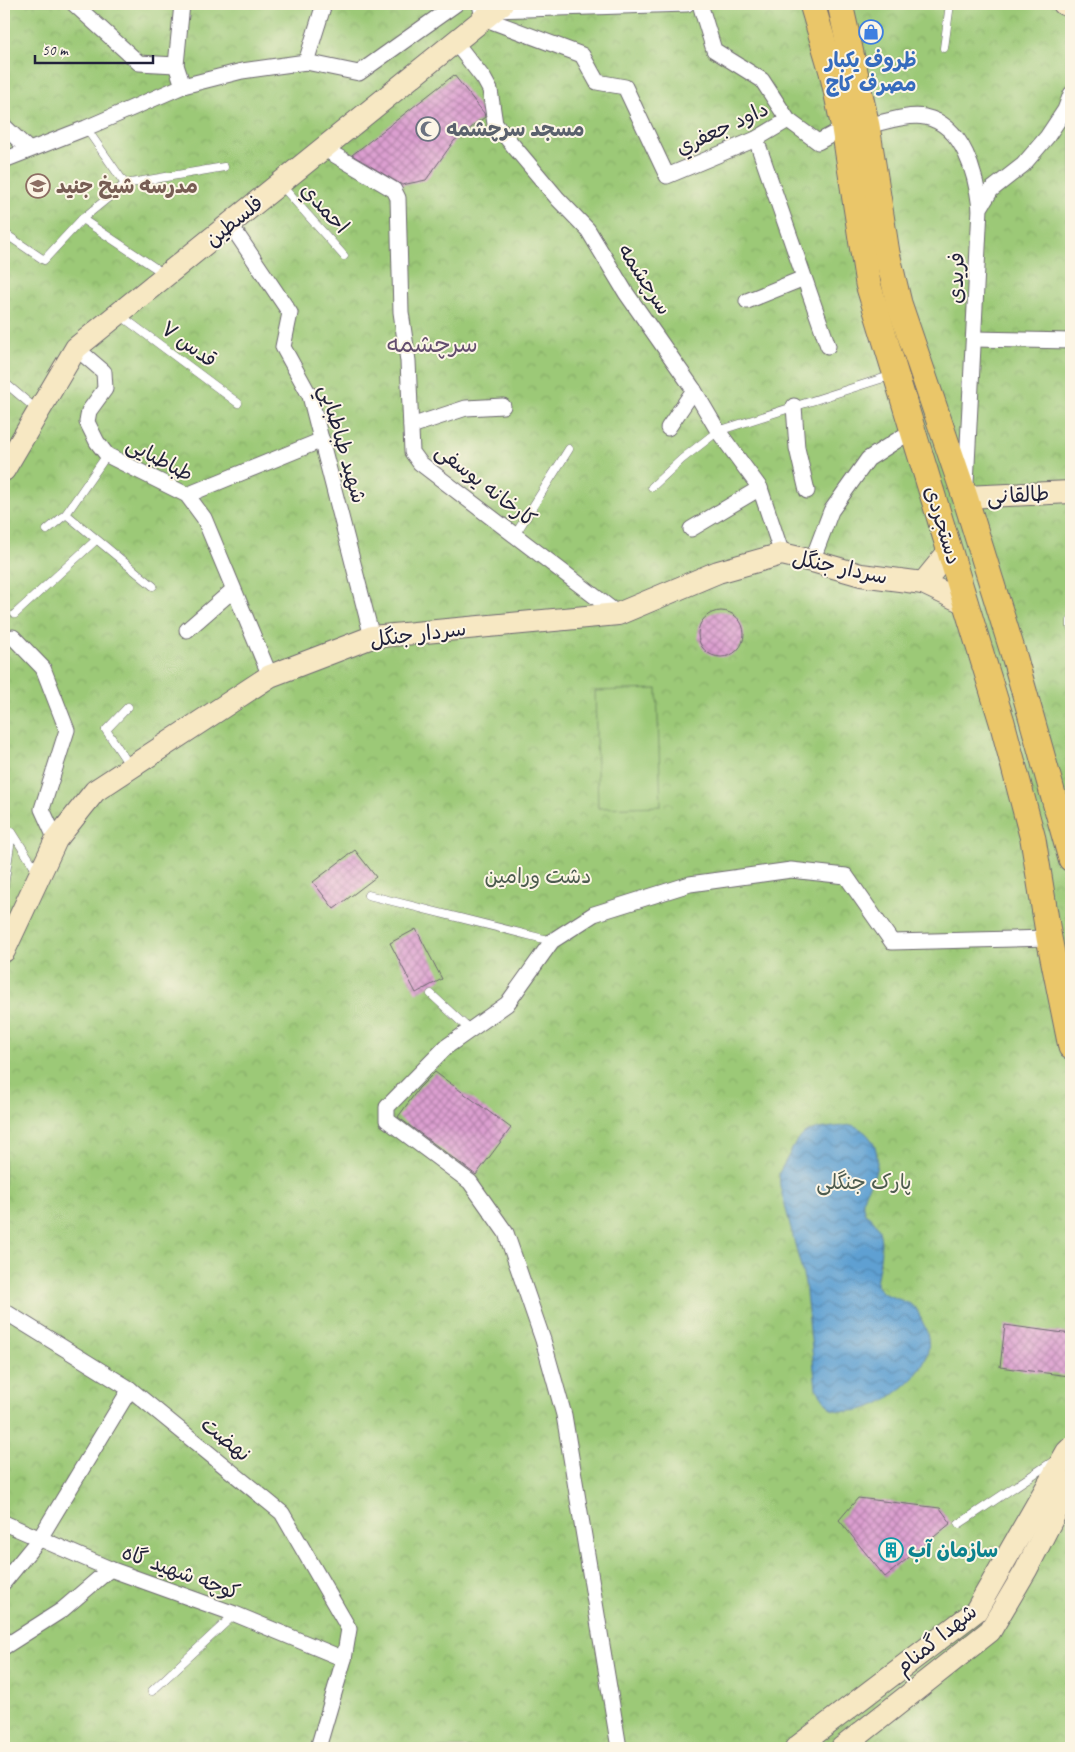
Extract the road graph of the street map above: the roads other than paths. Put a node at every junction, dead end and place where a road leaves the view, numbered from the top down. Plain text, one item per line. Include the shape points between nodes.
1 (74, 4) edge
2 (182, 4) edge
3 (324, 4) edge
4 (456, 4) edge
5 (688, 4) edge
6 (700, 4) edge
7 (813, 4) edge
8 (833, 4) edge
9 (840, 4) edge
10 (950, 4) edge
11 (1064, 4) edge
12 (1071, 6) edge
13 (490, 9) edge
14 (455, 42) junction
15 (944, 48) dead end
16 (306, 62) junction
17 (176, 65) junction
18 (183, 86) junction
19 (1071, 94) edge
20 (1068, 114) edge
21 (788, 120) junction
22 (4, 126) edge
23 (856, 127) junction
24 (86, 128) junction
25 (756, 139) junction
26 (323, 148) junction
27 (28, 149) junction
28 (4, 160) edge
29 (224, 167) dead end
30 (125, 184) junction
31 (280, 184) junction
32 (980, 208) junction
33 (82, 219) junction
34 (230, 224) junction
35 (4, 239) edge
36 (344, 256) dead end
37 (167, 275) junction
38 (804, 278) junction
39 (746, 301) dead end
40 (118, 314) junction
41 (974, 339) junction
42 (1071, 341) edge
43 (828, 346) dead end
44 (76, 348) junction
45 (896, 374) junction
46 (4, 382) edge
47 (694, 390) junction
48 (238, 403) dead end
49 (503, 406) dead end
50 (794, 406) junction
51 (38, 411) junction
52 (411, 426) junction
53 (668, 428) dead end
54 (913, 430) junction
55 (718, 431) junction
56 (322, 440) junction
57 (569, 449) dead end
58 (107, 455) junction
59 (4, 470) edge
60 (652, 487) dead end
61 (760, 488) junction
62 (807, 491) dead end
63 (1071, 492) edge
64 (186, 495) junction
65 (965, 498) junction
66 (66, 514) junction
67 (691, 529) dead end
68 (47, 530) dead end
69 (515, 535) junction
70 (96, 540) junction
71 (950, 550) junction
72 (782, 554) junction
73 (812, 560) junction
74 (923, 583) junction
75 (153, 586) dead end
76 (234, 590) junction
77 (967, 604) junction
78 (15, 614) dead end
79 (618, 614) junction
80 (1071, 621) edge
81 (1071, 627) edge
82 (187, 630) dead end
83 (372, 637) junction
84 (12, 638) dead end
85 (270, 676) junction
86 (128, 707) dead end
87 (131, 767) junction
88 (56, 840) junction
89 (1071, 859) edge
90 (39, 875) junction
91 (4, 886) edge
92 (368, 895) dead end
93 (1049, 938) junction
94 (552, 941) junction
95 (4, 951) edge
96 (431, 994) dead end
97 (470, 1030) junction
98 (1071, 1047) edge
99 (4, 1311) edge
100 (130, 1389) junction
101 (1069, 1450) edge
102 (1071, 1482) edge
103 (4, 1523) edge
104 (959, 1524) dead end
105 (40, 1538) junction
106 (110, 1569) junction
107 (4, 1582) edge
108 (234, 1614) junction
109 (4, 1647) edge
110 (344, 1659) junction
111 (152, 1690) dead end
112 (318, 1748) edge
113 (619, 1748) edge
114 (796, 1748) edge
115 (842, 1748) edge

1 - 17 street via 140,63
2 - 17 street
3 - 16 street
4 - 16 street via 359,73
5 - 13 street
6 - 21 street via 714,50 762,80
7 - 8 main road
7 - 23 main road, دستجردی via 832,72
9 - 23 main road, دستجردی
10 - 15 lane
11 - 12 street
13 - 14 street, فلسطین
13 - 25 street, داود جعفري via 582,56 597,82 625,87 667,176
14 - 26 street, فلسطین
14 - 47 street, سرچشمه via 490,90 495,124 588,230 626,293
16 - 18 street via 242,71
17 - 18 street
18 - 24 street
19 - 20 street
20 - 32 street via 1023,165 991,190
21 - 23 street, فریدی via 818,142
21 - 25 street, داود جعفري
22 - 27 street
23 - 32 street, فریدی via 905,118 924,117 940,122 957,139 969,159 977,183
23 - 45 main road, دستجردی via 868,284
23 - 65 main road, دستجردی via 899,303
24 - 27 street
24 - 30 lane
25 - 38 street
26 - 31 street, فلسطین
26 - 52 street, کارخانه یوسفی via 394,190 398,198
27 - 28 street
29 - 30 lane
30 - 33 lane
31 - 34 street, فلسطین
31 - 36 lane, احمدي
32 - 41 street, فریدی
33 - 35 lane via 44,260 7,235
33 - 37 lane
34 - 37 street, فلسطین
34 - 56 street, شهيد طباطبايي via 290,313 283,347 310,396
37 - 40 street, فلسطین
38 - 39 street
38 - 43 street
40 - 44 street, فلسطین
40 - 48 lane, قدس ۷
41 - 42 street
41 - 65 street, فریدی
44 - 51 street, فلسطین
44 - 58 street, طباطبایی via 104,372 105,389 89,411 87,422
45 - 50 lane
45 - 54 main road, دستجردی
46 - 51 lane
47 - 53 street
47 - 55 street, سرچشمه
49 - 52 street via 466,408
50 - 55 lane
50 - 62 street via 797,448
51 - 59 street, فلسطین
52 - 69 street, کارخانه یوسفی via 412,452 420,463
54 - 71 main road, دستجردی
54 - 73 street via 868,459 831,511
55 - 60 lane
55 - 61 street, سرچشمه
56 - 64 street
56 - 83 street, شهيد طباطبايي
57 - 69 lane
58 - 64 street, طباطبایی
58 - 66 lane
61 - 67 street
61 - 72 street, سرچشمه
63 - 65 street, طالقانی
64 - 76 street, طباطبایی via 204,518
65 - 89 main road, دستجردی via 1015,659
66 - 68 lane
66 - 70 lane
69 - 79 street, کارخانه یوسفی
70 - 75 lane
70 - 78 lane
71 - 74 street
71 - 77 main road, دستجردی
72 - 73 street, سردار جنگل
72 - 79 street, سردار جنگل via 718,572
73 - 74 street, سردار جنگل via 861,576
74 - 77 street, سردار جنگل
76 - 82 street
76 - 85 street, طباطبایی
77 - 93 main road, دستجردی via 1033,839
79 - 83 street, سردار جنگل
80 - 81 lane
83 - 85 street, سردار جنگل
84 - 88 street via 43,668 67,730 42,809
85 - 87 street, سردار جنگل
86 - 87 lane via 106,730
87 - 88 street, سردار جنگل via 95,791
88 - 90 street, سردار جنگل
90 - 91 lane via 12,832
90 - 95 street, سردار جنگل
92 - 94 lane
93 - 94 street via 892,942 846,876 791,870 690,884 594,914
93 - 98 main road, دستجردی
94 - 97 street via 507,1004
96 - 97 lane
97 - 113 street via 446,1047 386,1106 387,1120 470,1182 509,1241 543,1340 564,1415
99 - 100 street, نهضت
100 - 105 street
100 - 110 street, نهضت via 282,1513 349,1629
101 - 104 lane
101 - 114 street, شهدا گمنام via 976,1611
102 - 115 street, شهدا گمنام via 990,1631
103 - 105 street, کوچه شهید گاه
105 - 106 street, کوچه شهید گاه
105 - 107 street
106 - 108 street, کوچه شهید گاه
106 - 109 street via 62,1610
108 - 110 street, کوچه شهید گاه
108 - 111 lane
110 - 112 street, نهضت

